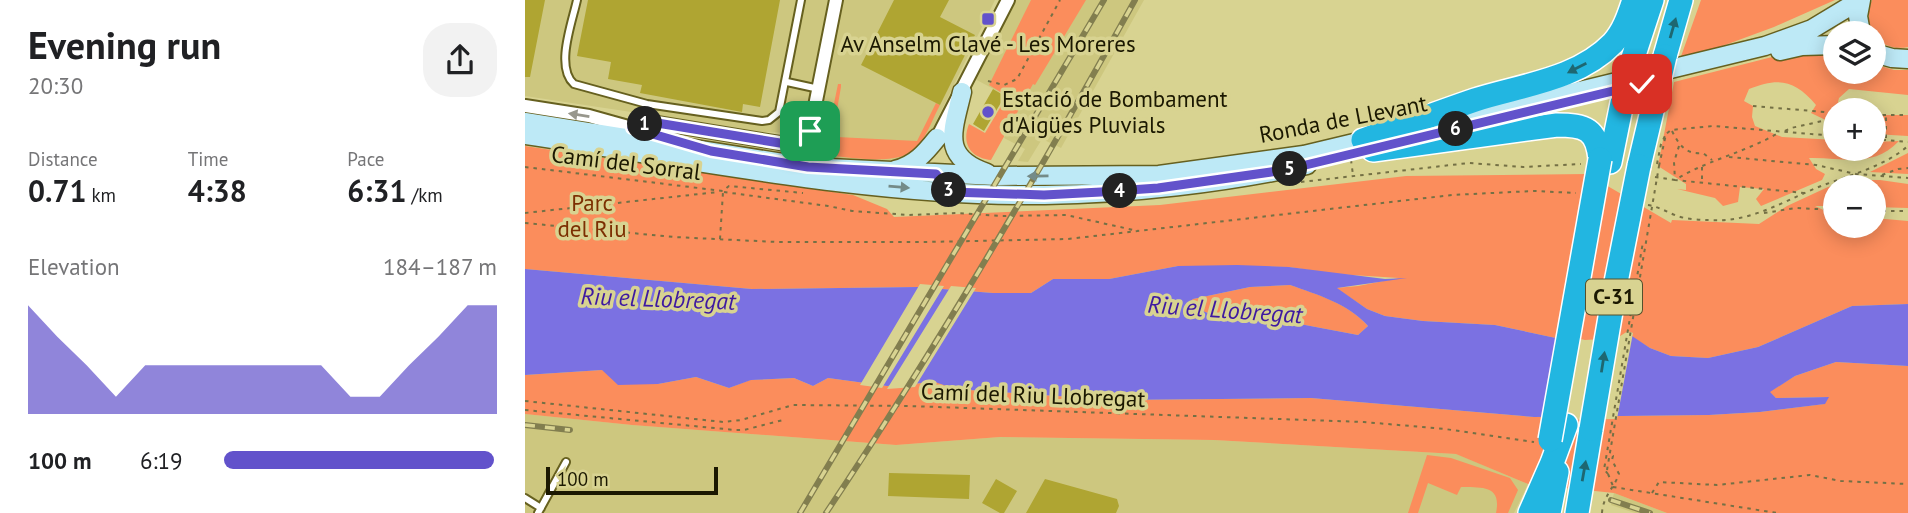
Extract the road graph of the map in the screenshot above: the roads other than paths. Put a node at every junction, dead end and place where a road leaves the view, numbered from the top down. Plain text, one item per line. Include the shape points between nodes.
1 (577, 0) edge
2 (801, 0) edge
3 (836, 0) edge
4 (1008, 0) edge
5 (1634, 0) edge
6 (1652, 0) edge
7 (1681, 0) edge
8 (1861, 0) edge
9 (1859, 21) edge
10 (1823, 45) edge
11 (1886, 56) edge
12 (1908, 59) edge
13 (787, 82) junction
14 (818, 89) junction
15 (962, 92) junction
16 (525, 106) edge
17 (525, 122) edge
18 (632, 128) junction
19 (525, 135) edge
20 (937, 138) junction
21 (1362, 149) junction
22 (711, 151) junction
23 (1605, 161) junction
24 (885, 172) junction
25 (936, 174) junction
26 (997, 176) junction
27 (950, 192) junction
28 (1552, 436) junction
29 (566, 462) dead end
30 (525, 498) edge
31 (539, 510) edge
32 (1530, 513) edge
33 (1549, 513) edge
34 (1577, 513) edge

1 - 13 lane via 564,64 574,84 647,104 762,121 779,112
2 - 13 lane
3 - 14 street
4 - 15 street
5 -> 21 highway via 1623,30 1594,60 1569,73 1476,100
6 - 23 highway, C-31, bridge
34 -> 7 highway, C-31, bridge via 1616,282 1649,166 1657,90
8 - 9 main road, Ronda de Llevant
8 - 21 main road, Ronda de Llevant via 1812,29 1765,46
10 - 21 main road, Ronda de Llevant via 1802,46
11 - 12 main road
13 - 14 lane
14 - 18 street via 810,131 791,144 651,122
15 - 20 street
15 - 26 main road via 955,150 967,164
18 -> 16 street
17 - 22 main road, Ronda de Llevant
18 - 22 main road
19 -> 27 main road, Ronda de Llevant via 809,179
20 - 24 main road via 912,163
20 - 25 main road via 932,157
21 - 23 highway via 1572,125 1590,132
21 -> 26 main road, Ronda de Llevant via 1159,174
21 - 27 main road, Ronda de Llevant via 1285,170 1158,188 1044,195
22 - 24 main road, Ronda de Llevant via 808,167
23 - 28 highway, C-31
24 - 25 main road, Ronda de Llevant
25 - 26 main road, Ronda de Llevant
25 - 27 main road
28 - 32 highway via 1552,463
28 - 33 highway, C-31
29 - 31 lane
30 - 31 lane

